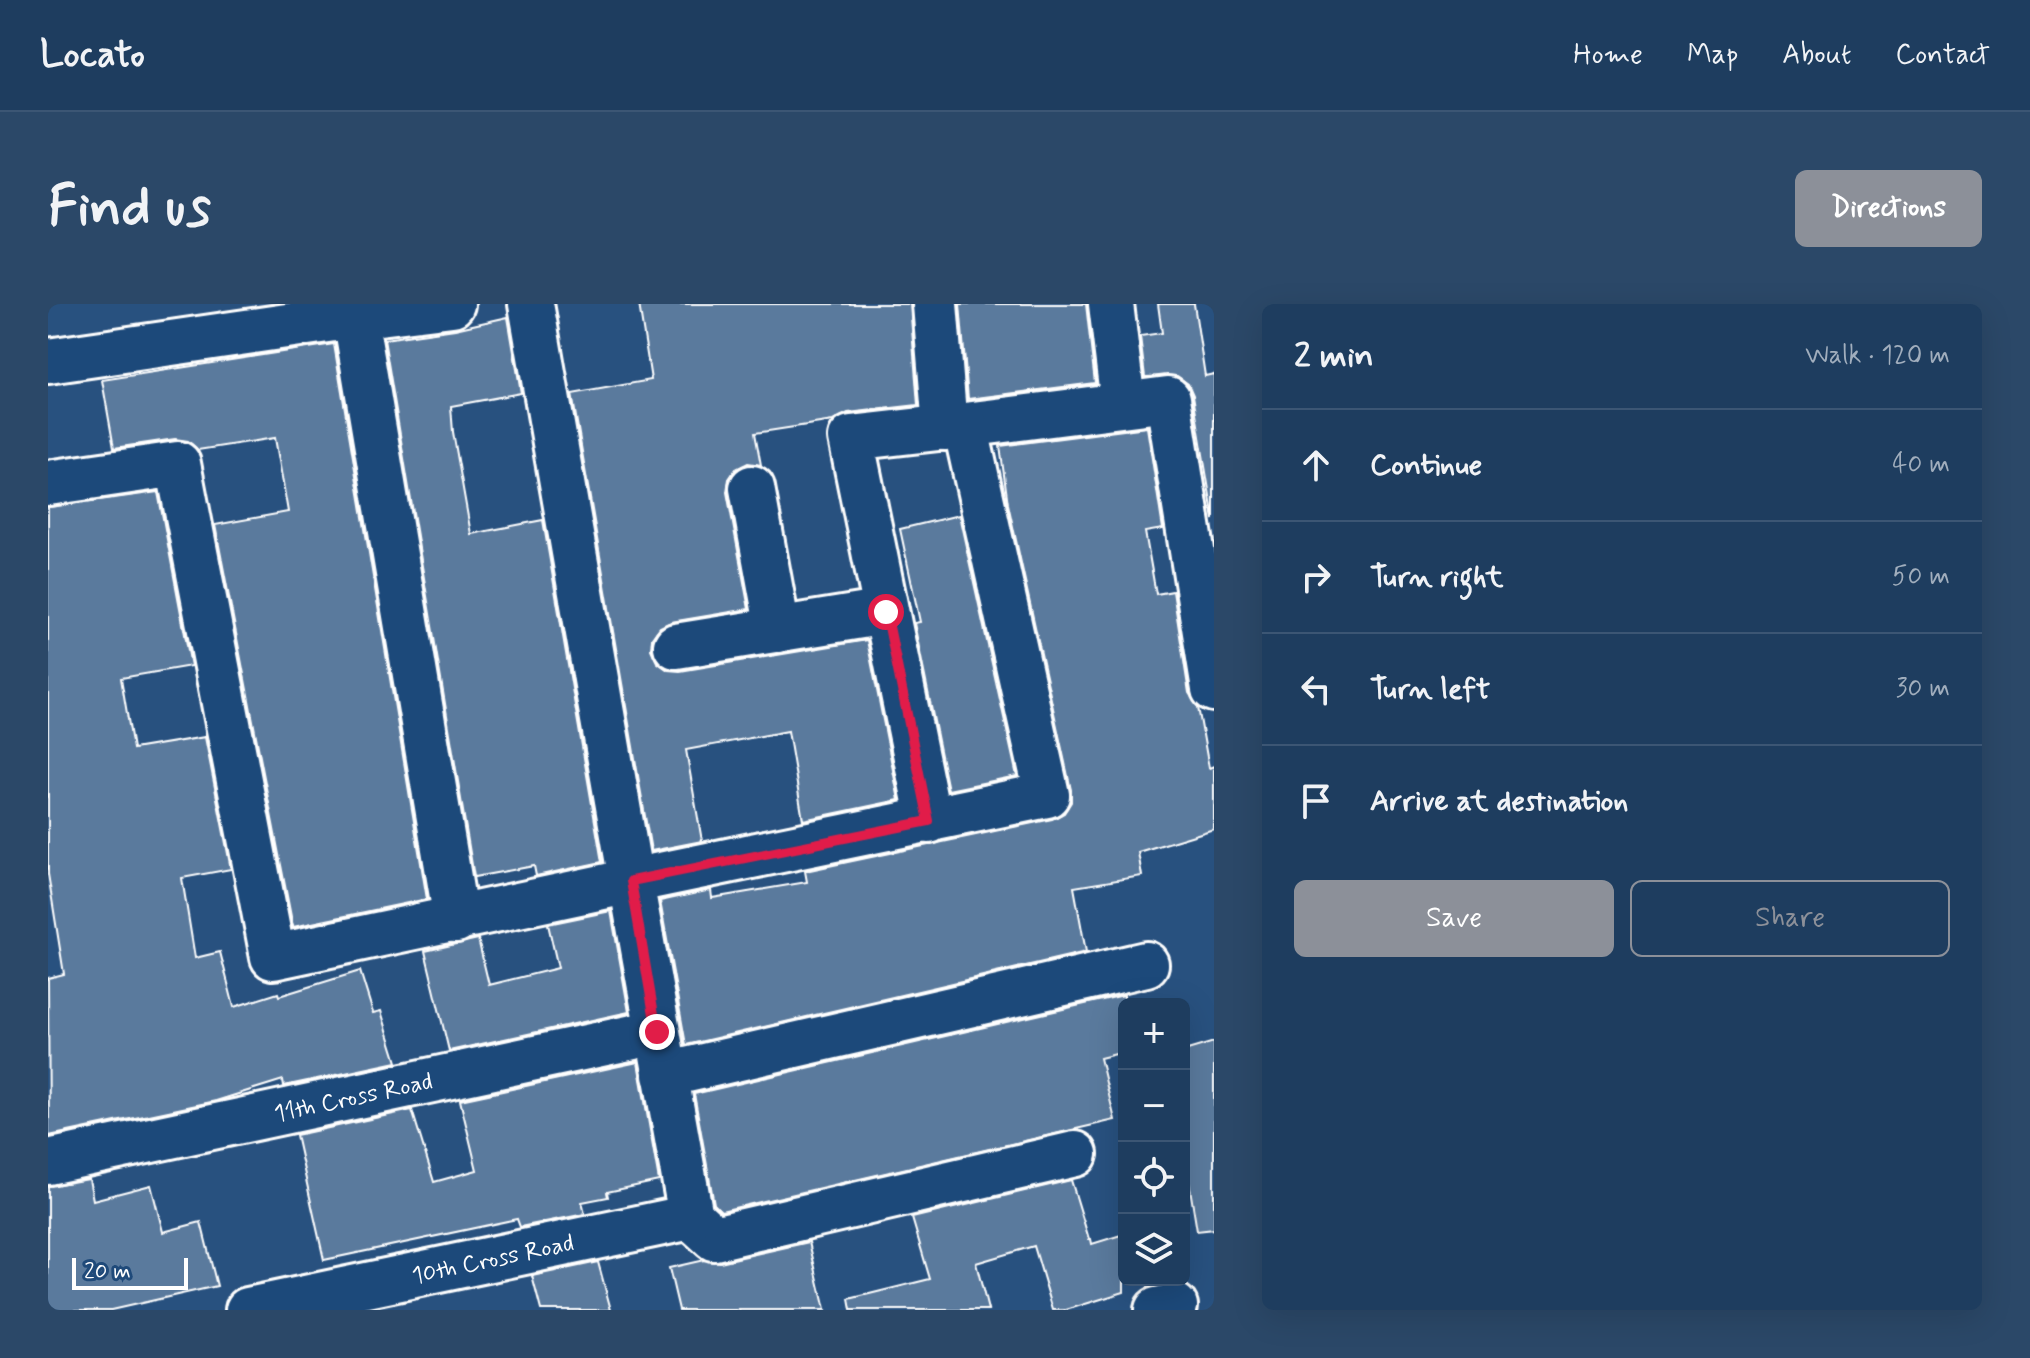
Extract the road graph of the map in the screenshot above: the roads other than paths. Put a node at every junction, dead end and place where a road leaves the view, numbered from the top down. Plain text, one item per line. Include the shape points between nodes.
1 (452, 304) edge
2 (531, 304) edge
3 (935, 304) edge
4 (1111, 304) edge
5 (355, 316) junction
6 (48, 361) edge
7 (1123, 404) junction
8 (955, 426) junction
9 (48, 483) edge
10 (752, 488) dead end
11 (886, 612) junction
12 (778, 630) junction
13 (676, 646) dead end
14 (1214, 689) edge
15 (929, 821) junction
16 (631, 881) junction
17 (456, 920) junction
18 (1146, 964) dead end
19 (657, 1032) junction
20 (665, 1075) junction
21 (1075, 1154) dead end
22 (48, 1162) edge
23 (691, 1217) junction
24 (248, 1310) edge

1 - 5 street
2 - 16 street
3 - 8 street
4 - 7 street
5 - 6 street
5 - 17 street
7 - 8 street
7 - 14 street via 1168,399
8 - 11 street via 851,438
8 - 15 street via 1047,795
9 - 17 street via 178,464 273,957
10 - 12 street
11 - 12 street
11 - 15 street
12 - 13 street
15 - 16 street
16 - 17 street
16 - 19 street
18 - 20 street
19 - 20 street
19 - 22 street, 11th Cross Road
20 - 23 street
21 - 23 street via 714,1238
23 - 24 street, 10th Cross Road

